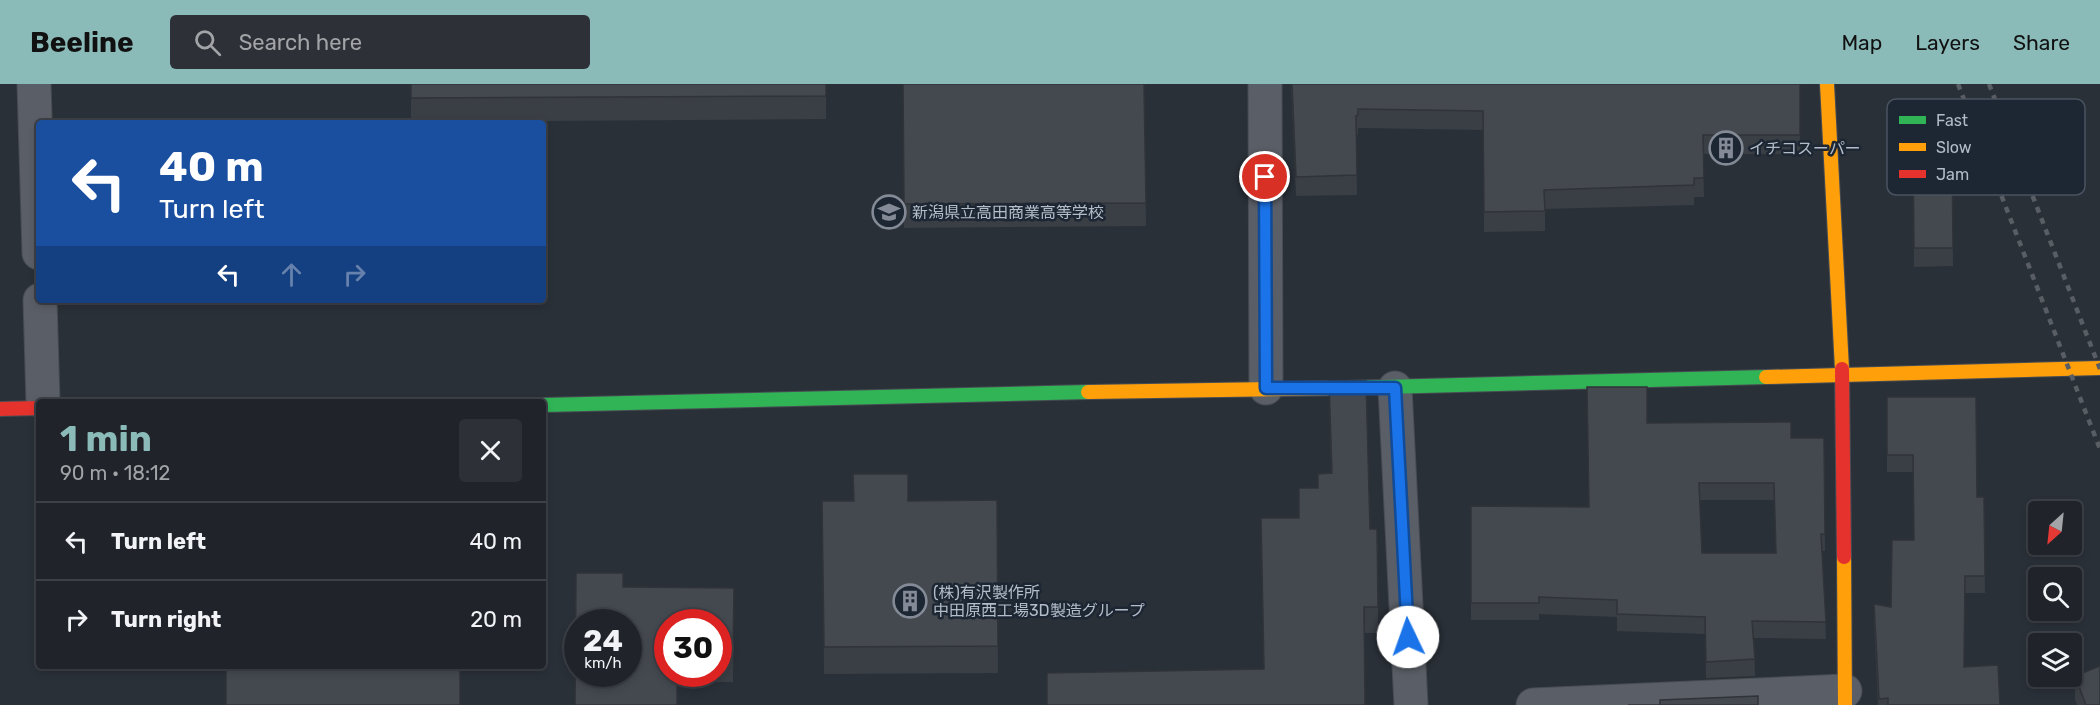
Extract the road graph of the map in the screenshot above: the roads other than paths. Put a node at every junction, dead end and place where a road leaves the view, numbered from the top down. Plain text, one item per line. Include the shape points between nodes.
1 (34, 84) edge
2 (1264, 84) edge
3 (1827, 84) edge
4 (36, 152) edge
5 (40, 303) edge
6 (2100, 368) edge
7 (1842, 374) junction
8 (1266, 388) junction
9 (1395, 388) junction
10 (43, 399) edge
11 (546, 405) edge
12 (36, 408) edge
13 (0, 409) edge
14 (1845, 698) edge
15 (1411, 705) edge
16 (1533, 705) edge

1 - 4 street
2 - 8 street
3 - 7 street
5 - 10 street
6 - 7 street
7 - 9 street
7 - 14 street
8 - 9 street
8 - 11 street
9 - 15 street
12 - 13 street
14 - 16 street

